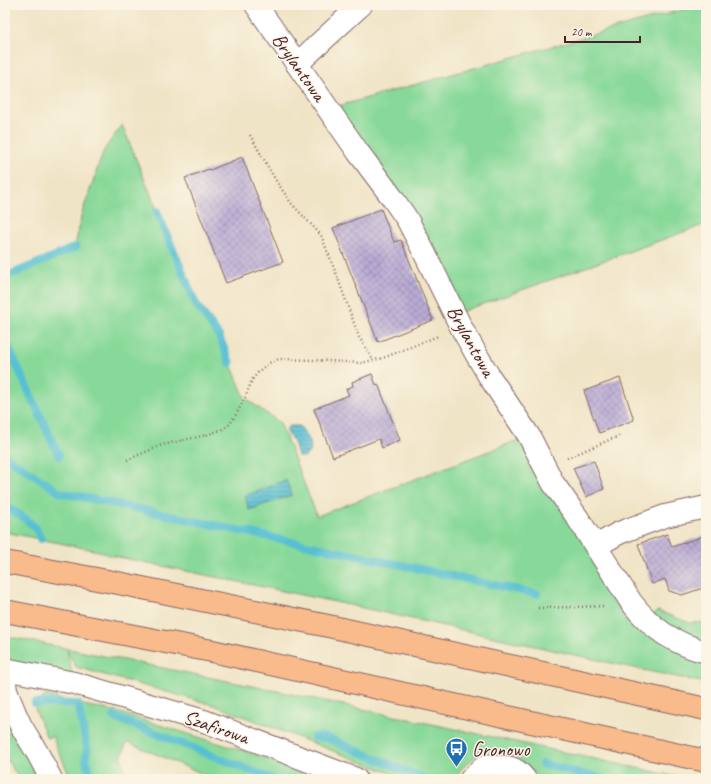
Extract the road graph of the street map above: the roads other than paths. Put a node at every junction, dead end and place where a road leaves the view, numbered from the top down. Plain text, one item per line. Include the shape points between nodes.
1 (256, 5) edge
2 (361, 5) edge
3 (297, 64) junction
4 (706, 507) edge
5 (596, 546) junction
6 (5, 562) edge
7 (5, 610) edge
8 (706, 652) edge
9 (6, 669) edge
10 (706, 709) edge
11 (706, 761) edge
12 (51, 779) edge
13 (356, 779) edge
14 (471, 779) edge
15 (525, 779) edge

1 - 3 street, Brylantowa
2 - 3 street
3 - 5 street, Brylantowa via 392,196 489,376 529,436 553,483
4 - 5 street via 665,516 619,533
5 - 8 street, Brylantowa via 631,602 646,620 661,633 681,644
6 - 10 highway via 325,626
7 - 11 highway via 212,651
9 - 12 street via 6,691 20,726
9 - 13 street, Szafirowa via 74,683 204,721
14 - 15 street via 484,767 509,767

